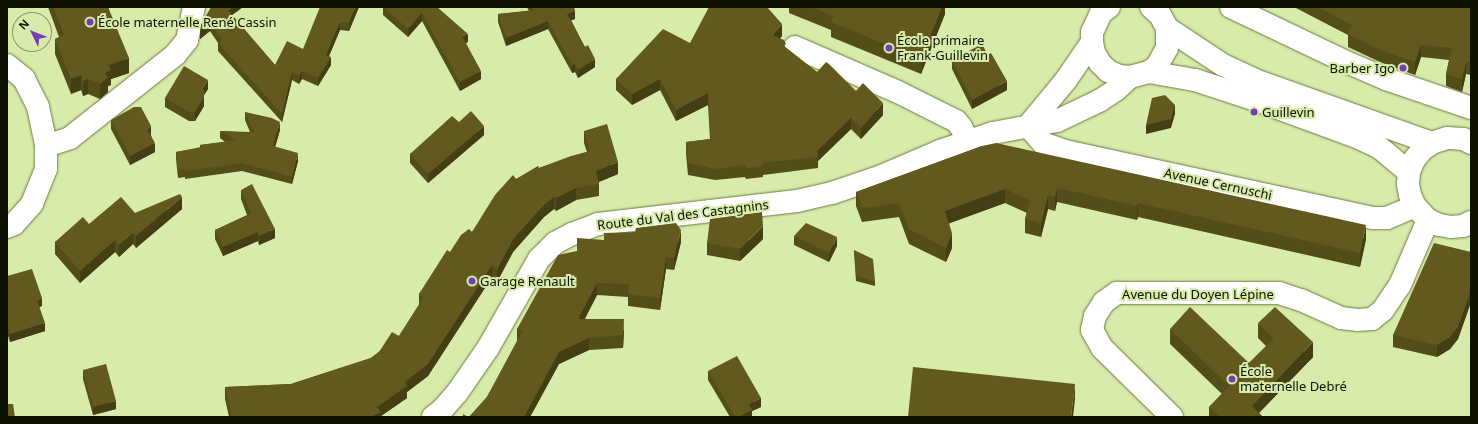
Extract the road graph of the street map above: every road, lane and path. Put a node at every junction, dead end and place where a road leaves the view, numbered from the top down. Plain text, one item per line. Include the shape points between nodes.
1 (194, 7) edge
2 (1231, 7) edge
3 (1155, 8) edge
4 (1102, 9) edge
5 (1167, 28) junction
6 (1092, 42) junction
7 (795, 47) dead end
8 (7, 65) edge
9 (1139, 75) junction
10 (1471, 108) edge
11 (1028, 126) junction
12 (968, 141) junction
13 (1432, 143) junction
14 (1471, 143) edge
15 (46, 146) junction
16 (1409, 172) junction
17 (1421, 213) junction
18 (1468, 226) edge
19 (7, 227) edge
20 (433, 417) edge
21 (1172, 417) edge

1 - 15 street via 187,40 175,55 70,138
2 - 10 street via 1386,79
3 - 5 street
4 - 6 street via 1092,32
5 - 9 street, Route du Val des Castagnins via 1167,48 1157,66
5 - 13 street via 1223,65 1255,80
6 - 9 street via 1094,53 1108,70 1119,76
6 - 11 street via 1066,80
7 - 12 street via 898,92 956,121
8 - 15 street via 24,79 38,107
9 - 11 street, Route du Val des Castagnins via 1099,101 1057,121
9 - 16 street via 1195,80 1253,99 1359,138 1380,148
11 - 12 street, Route du Val des Castagnins
11 - 17 street, Avenue Cernuschi via 1043,143 1065,150 1373,218
12 - 20 street, Route du Val des Castagnins via 832,193 797,201 598,224 555,243 539,259 488,348 457,393
13 - 14 street via 1448,138 1463,139
13 - 16 street via 1414,160
15 - 19 street via 46,169 32,204 14,224
16 - 17 street via 1410,195
17 - 18 street via 1445,226
17 - 21 street, Avenue du Doyen Lépine via 1400,285 1383,310 1372,319 1341,318 1279,293 1117,293 1104,302 1095,316 1092,330 1102,348

